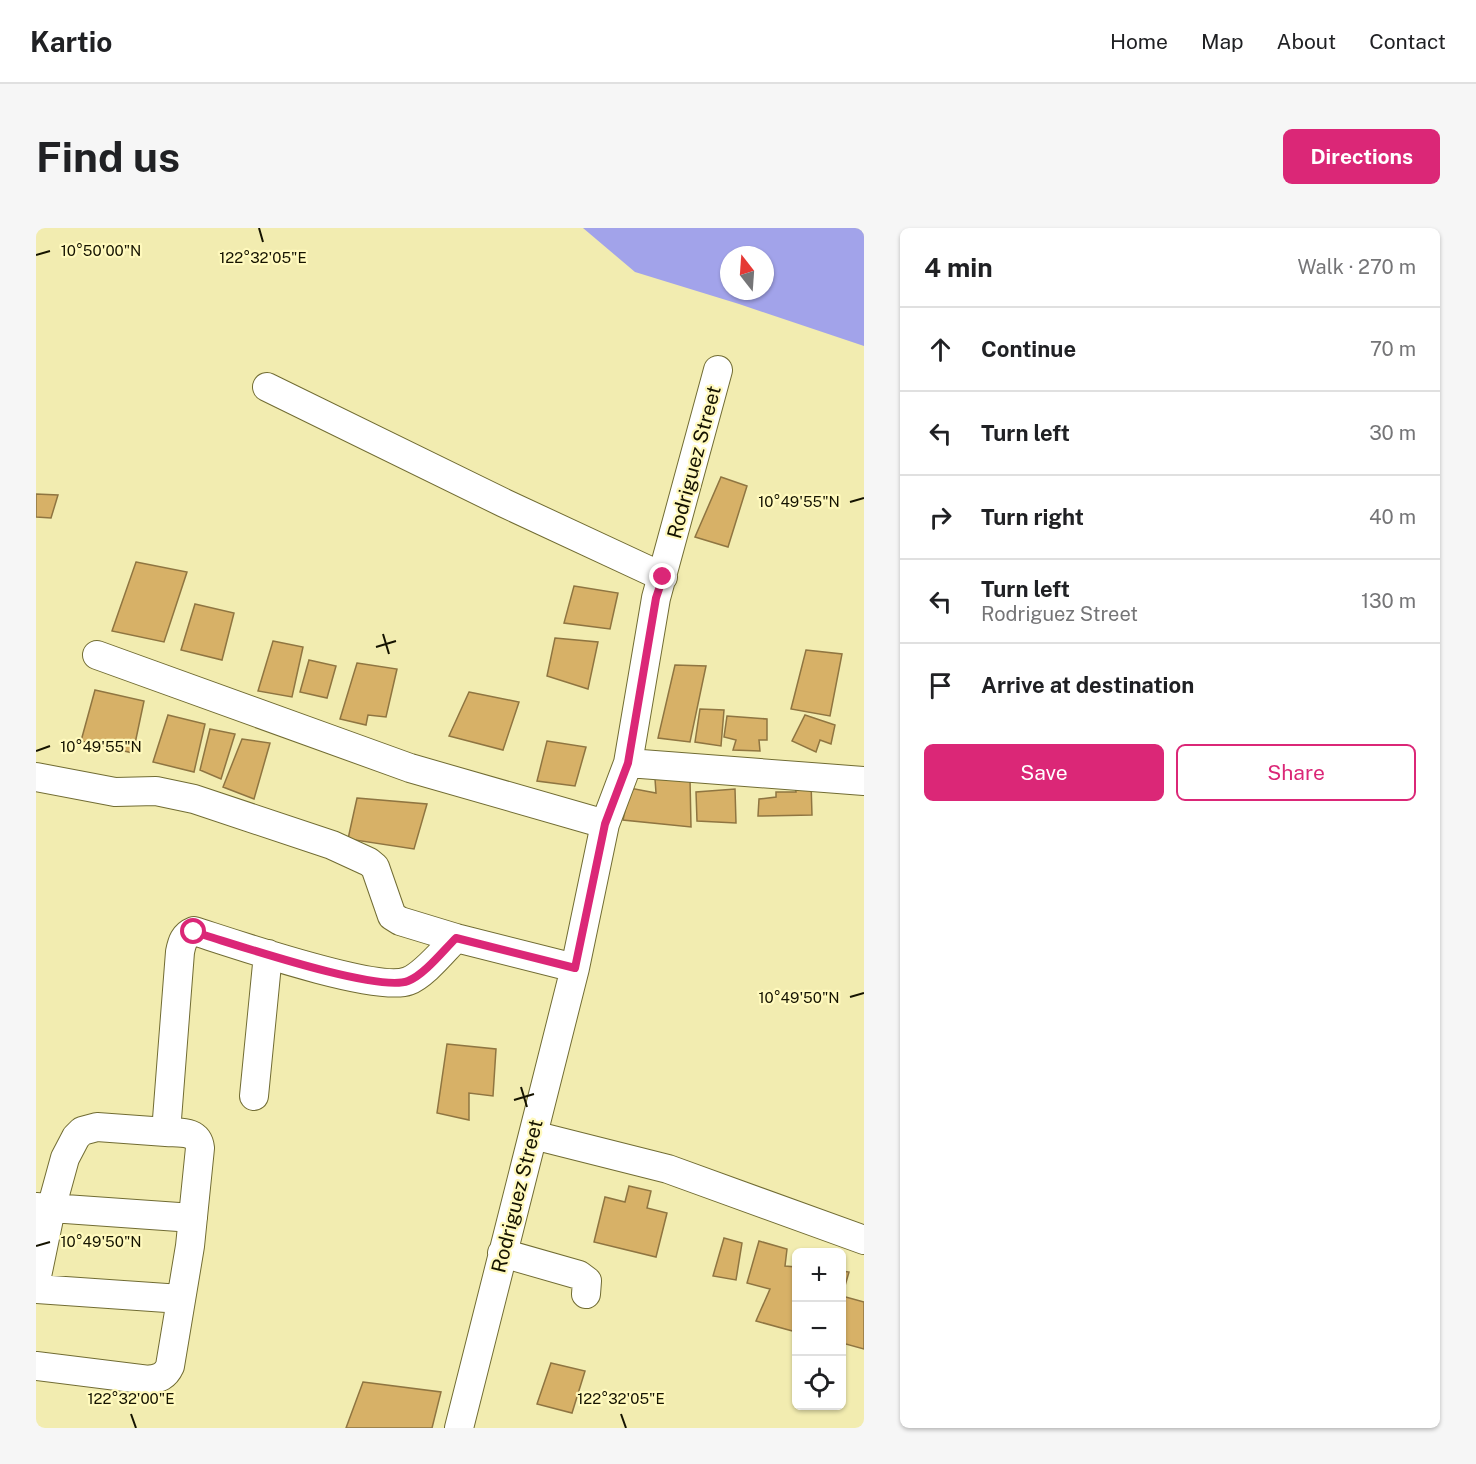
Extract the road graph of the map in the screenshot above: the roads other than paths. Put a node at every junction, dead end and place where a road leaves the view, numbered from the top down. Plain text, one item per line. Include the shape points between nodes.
1 (718, 370) dead end
2 (267, 387) dead end
3 (663, 577) junction
4 (97, 655) dead end
5 (628, 763) junction
6 (36, 777) edge
7 (864, 781) edge
8 (605, 824) junction
9 (456, 938) junction
10 (268, 954) junction
11 (575, 968) junction
12 (254, 1096) dead end
13 (166, 1132) junction
14 (533, 1135) junction
15 (43, 1208) edge
16 (193, 1218) junction
17 (864, 1240) edge
18 (502, 1253) junction
19 (36, 1281) edge
20 (36, 1289) edge
21 (586, 1294) dead end
22 (181, 1299) junction
23 (36, 1366) edge
24 (459, 1428) edge

1 - 3 street, Rodriguez Street
2 - 3 street
3 - 5 street, Rodriguez Street
4 - 8 street via 410,768
5 - 7 street
5 - 8 street, Rodriguez Street
6 - 9 street via 115,792 156,791 194,799 332,845 375,867 392,916
8 - 11 street, Rodriguez Street
9 - 10 street via 408,981 388,984
9 - 11 street
10 - 12 street
10 - 13 street via 194,932 183,941
11 - 14 street, Rodriguez Street
13 - 15 street via 97,1127 82,1131 71,1144
13 - 16 street via 194,1135 199,1140
14 - 17 street via 668,1169
14 - 18 street, Rodriguez Street
15 - 16 street
15 - 19 street
16 - 22 street
18 - 21 street via 579,1275 586,1281
18 - 24 street, Rodriguez Street
20 - 22 street
22 - 23 street via 170,1366 163,1376 148,1380

